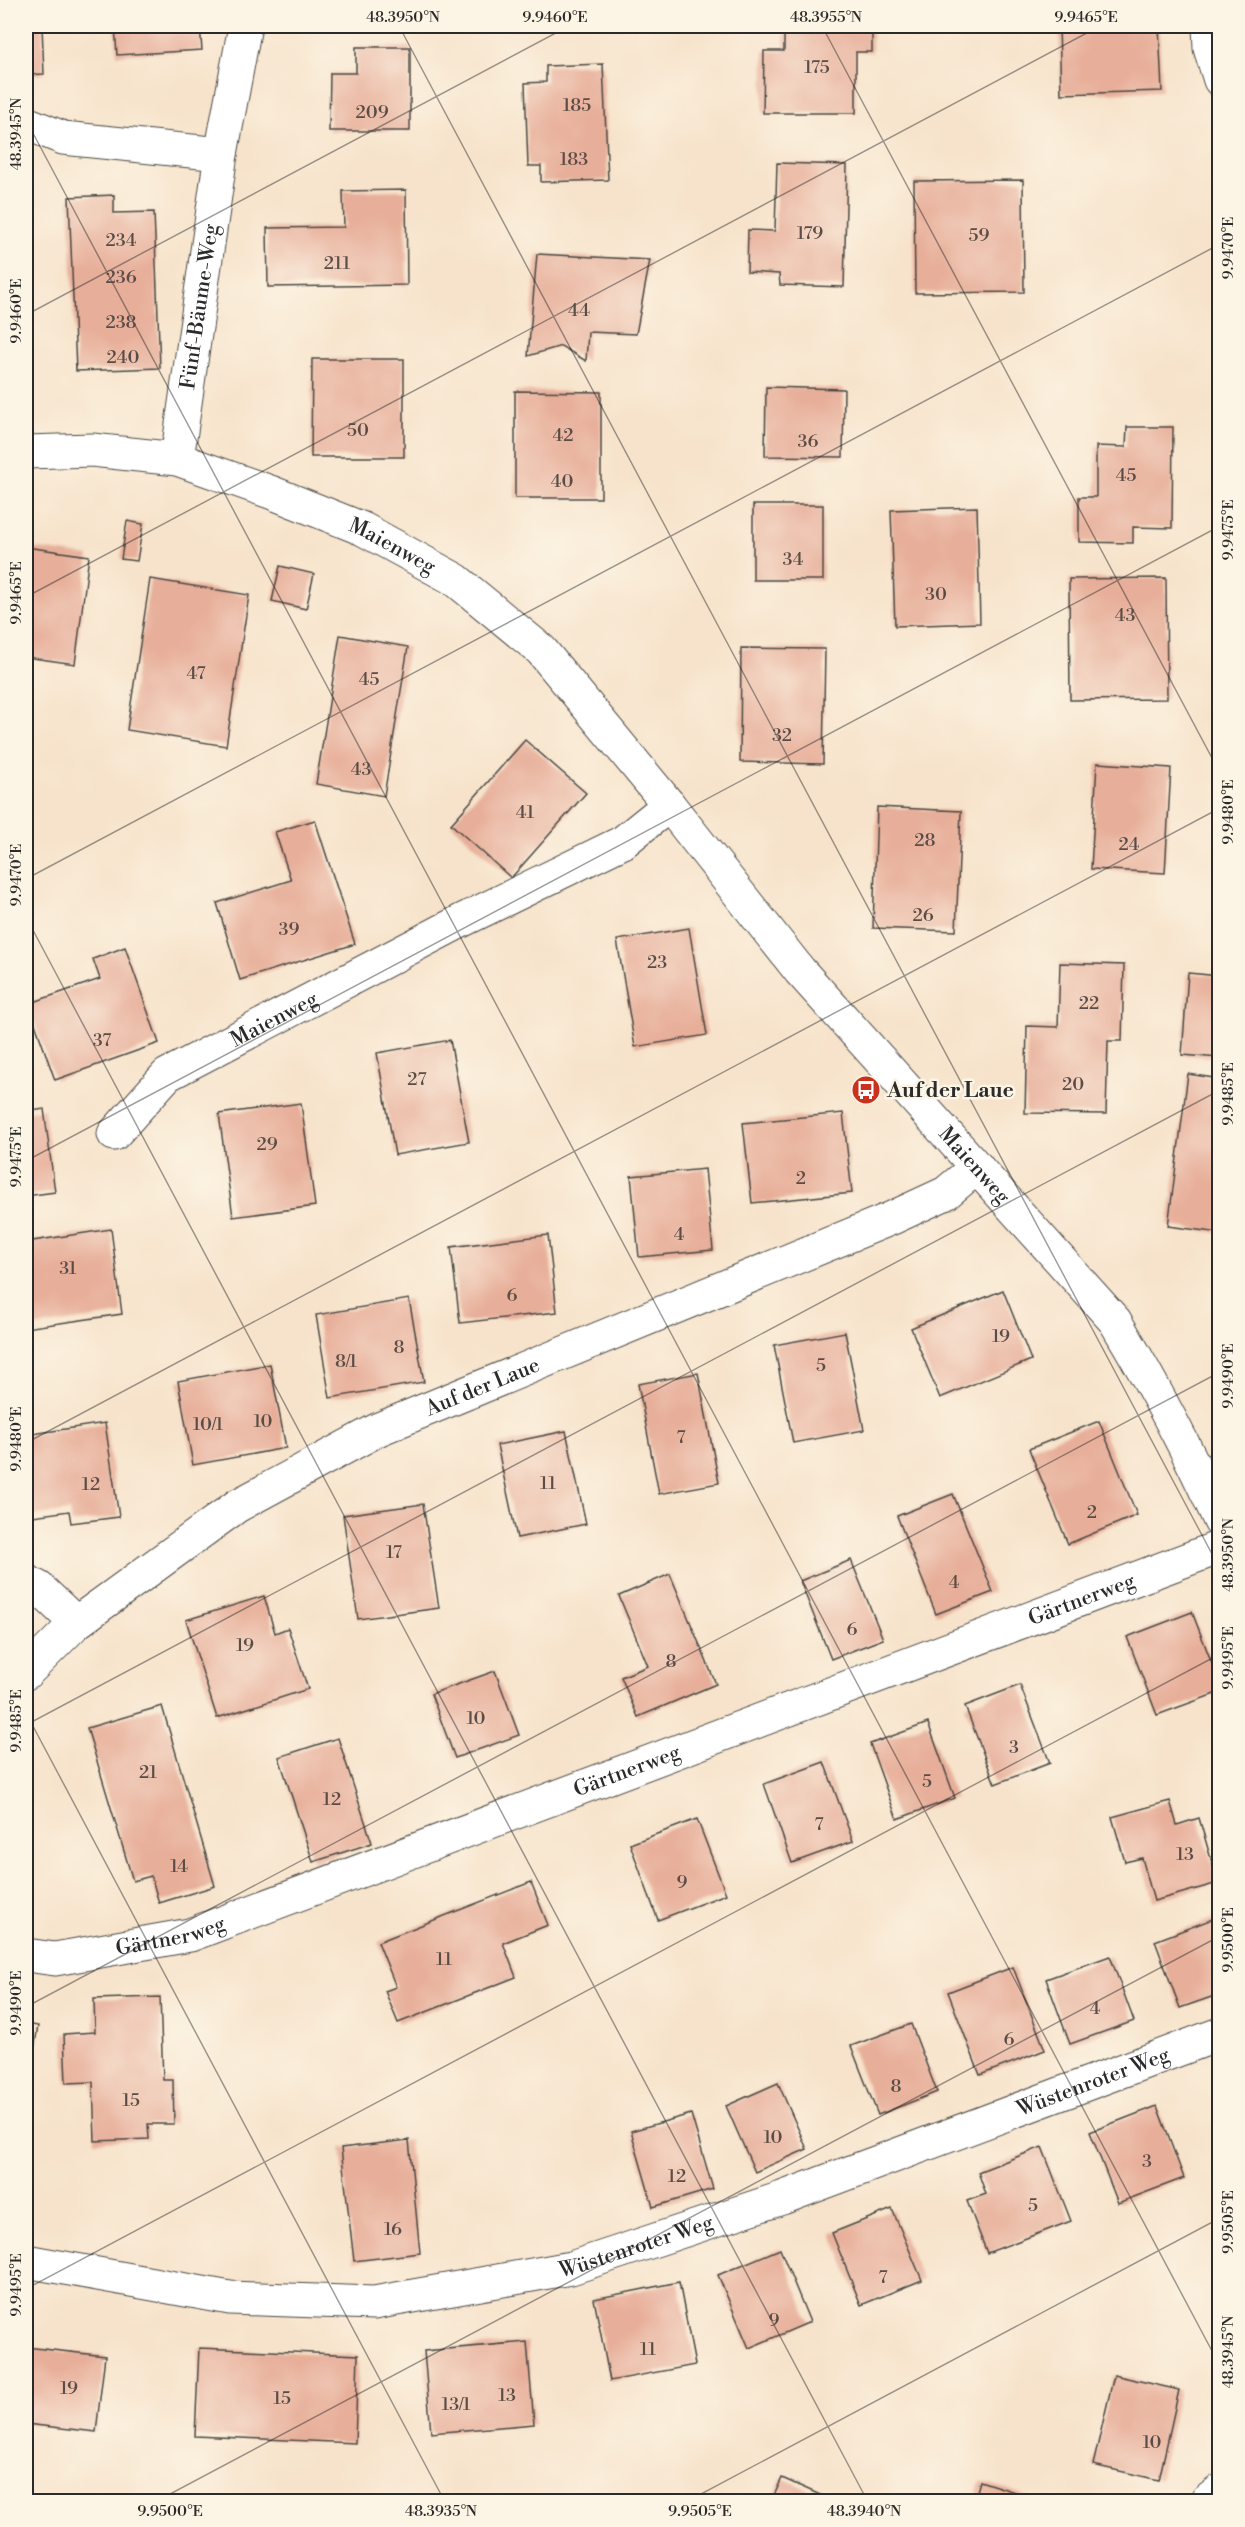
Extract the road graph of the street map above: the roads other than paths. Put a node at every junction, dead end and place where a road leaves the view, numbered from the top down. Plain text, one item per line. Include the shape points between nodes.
1 (245, 26) edge
2 (1209, 26) edge
3 (1220, 81) edge
4 (26, 123) edge
5 (220, 154) junction
6 (26, 452) edge
7 (177, 459) junction
8 (669, 805) junction
9 (114, 1134) dead end
10 (976, 1167) junction
11 (1220, 1521) edge
12 (1220, 1547) edge
13 (26, 1581) edge
14 (76, 1623) junction
15 (26, 1673) edge
16 (26, 1955) edge
17 (1220, 2034) edge
18 (26, 2261) edge
19 (1220, 2491) edge
20 (1206, 2502) edge

1 - 5 street, Fünf-Bäume-Weg
2 - 3 street via 1210,48
4 - 5 street via 63,138
5 - 7 street, Fünf-Bäume-Weg
6 - 7 street, Maienweg via 92,450
7 - 8 street, Maienweg via 363,529 456,580 541,650
8 - 9 street, Maienweg via 623,842 463,920 167,1075
8 - 10 street, Maienweg via 800,971
10 - 11 street, Maienweg via 1115,1321 1155,1388
10 - 14 street, Auf der Laue via 946,1193 892,1218 380,1429 237,1506
12 - 16 street, Gärtnerweg via 190,1935 55,1959
13 - 14 street via 39,1588
14 - 15 street, Auf der Laue
17 - 18 street, Wüstenroter Weg via 782,2198 571,2268 374,2303 230,2298
19 - 20 street

